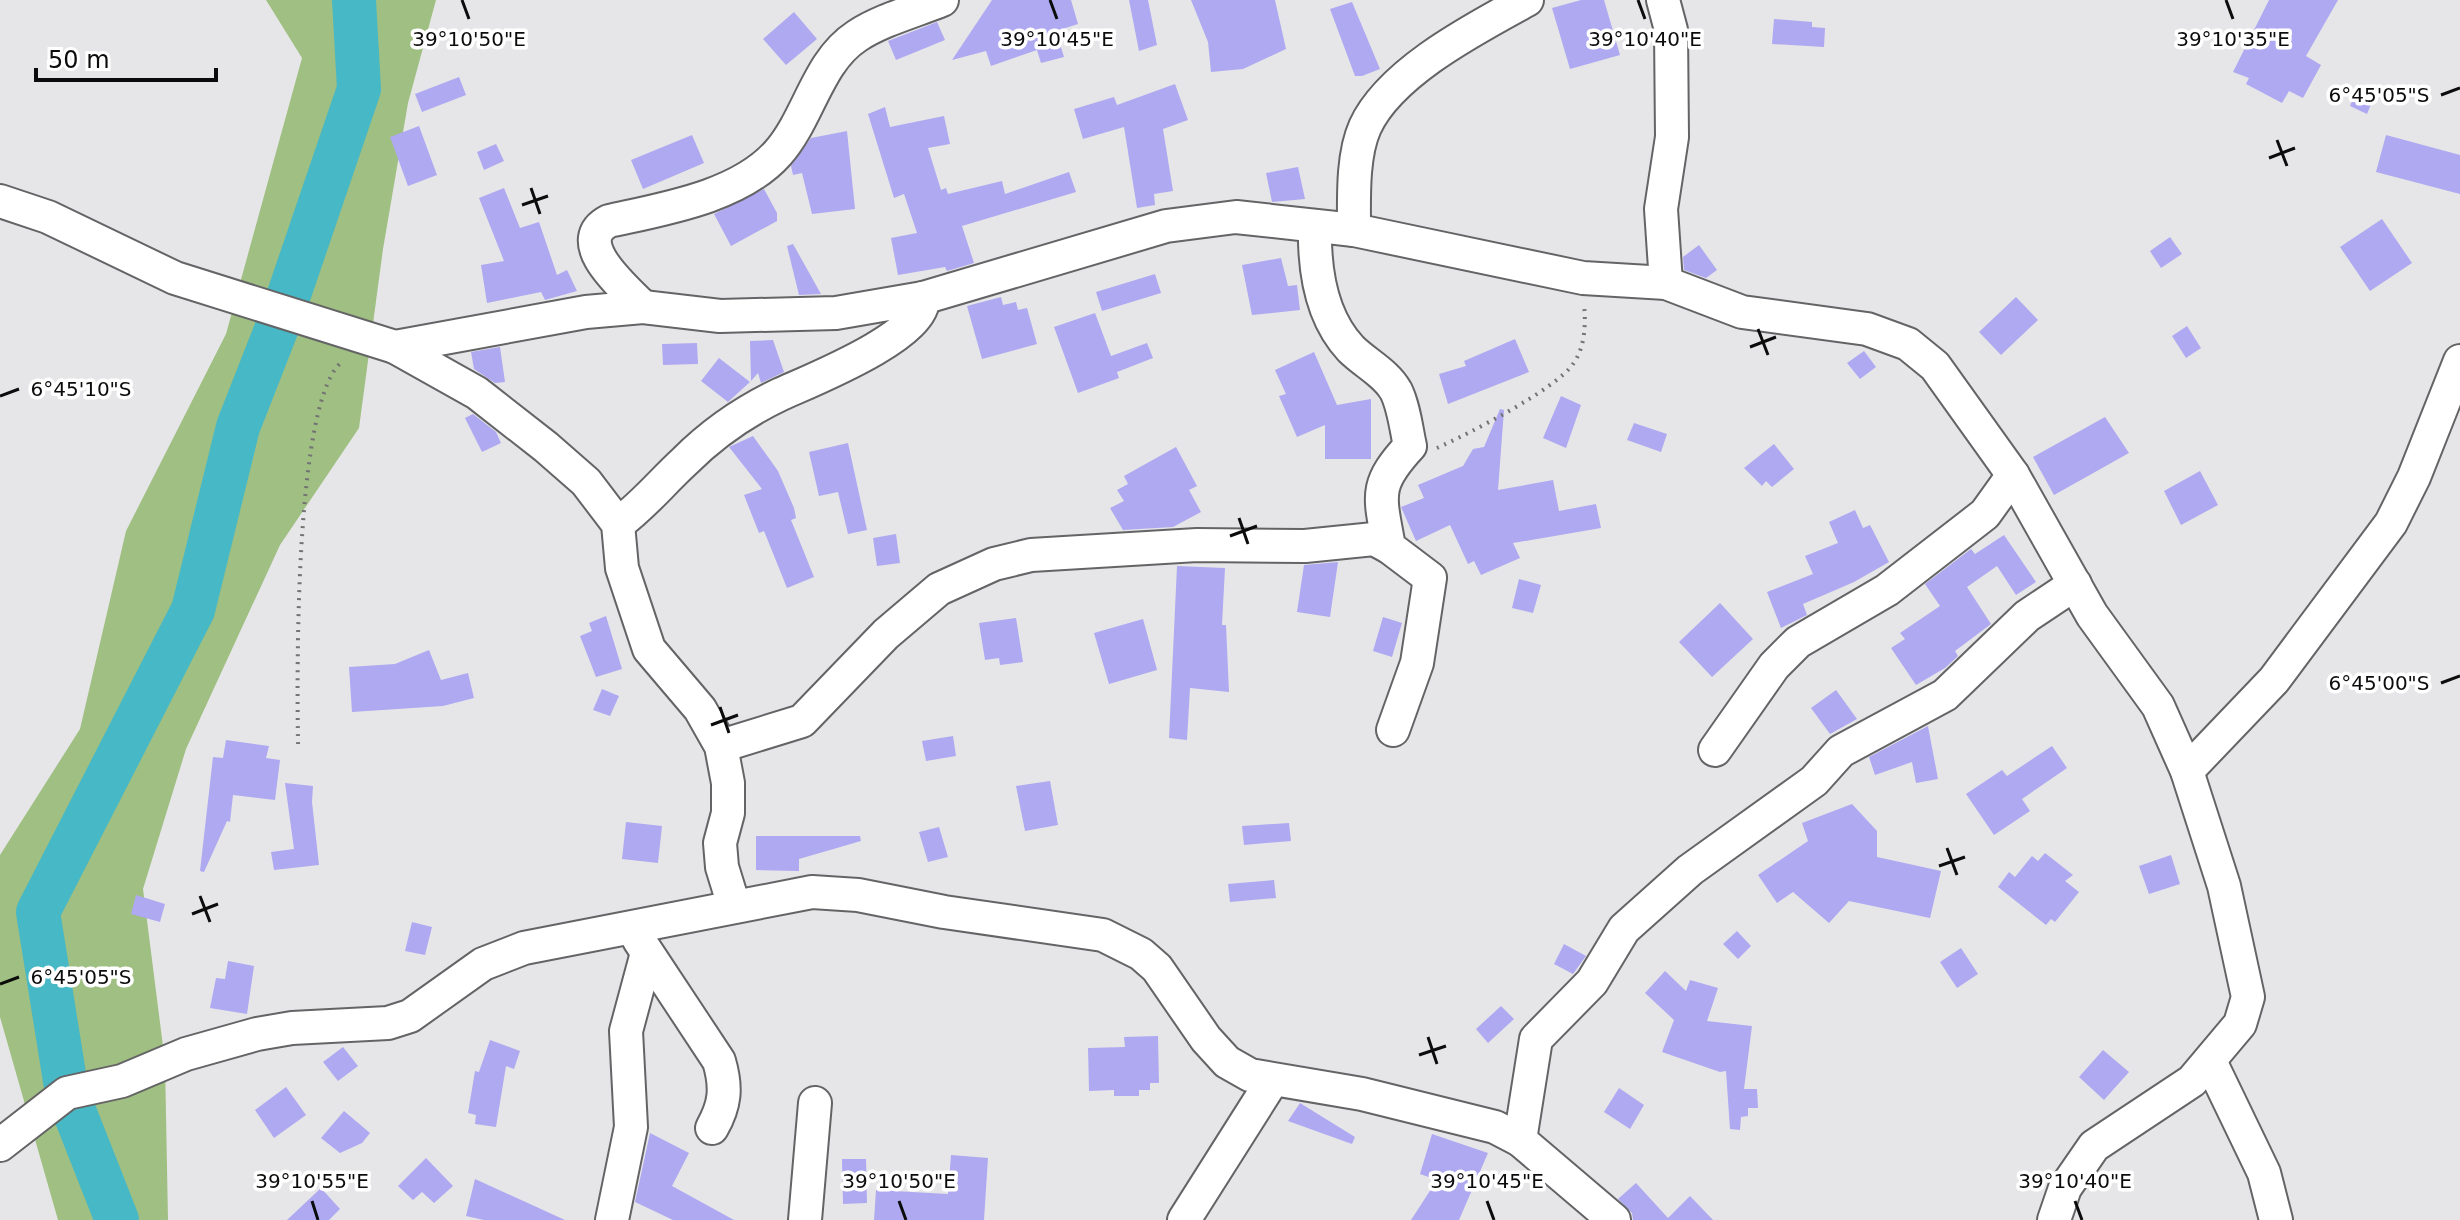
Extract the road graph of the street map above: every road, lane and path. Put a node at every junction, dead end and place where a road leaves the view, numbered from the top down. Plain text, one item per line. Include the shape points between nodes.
1 (942, 0) edge
2 (1527, 0) edge
3 (1663, 0) edge
4 (0, 201) edge
5 (1315, 226) junction
6 (1354, 230) junction
7 (1583, 278) junction
8 (1666, 283) junction
9 (923, 298) junction
10 (643, 307) junction
11 (395, 347) junction
12 (348, 358) dead end
13 (2460, 361) edge
14 (1428, 452) dead end
15 (2013, 475) junction
16 (618, 524) junction
17 (1389, 547) junction
18 (2075, 584) junction
19 (1393, 730) dead end
20 (298, 744) dead end
21 (721, 746) junction
22 (1715, 750) dead end
23 (2187, 771) junction
24 (734, 906) junction
25 (639, 940) junction
26 (2210, 1061) junction
27 (1272, 1081) junction
28 (815, 1103) dead end
29 (712, 1128) dead end
30 (1520, 1140) junction
31 (0, 1145) edge
32 (612, 1220) edge
33 (805, 1220) edge
34 (1184, 1220) edge
35 (1614, 1220) edge
36 (2054, 1220) edge
37 (2276, 1220) edge

1 - 10 street via 858,35 829,66 777,154 740,181 604,224 594,236 596,250
2 - 6 street via 1434,57 1375,107 1363,130
3 - 8 street via 1671,30 1672,137 1661,209
4 - 11 street via 48,217 175,278
5 - 6 street
5 - 9 street via 1236,217 1166,226
5 - 17 street via 1315,267 1325,304 1348,346 1388,380 1402,408 1410,446 1387,471 1380,497
6 - 7 street
7 - 8 street
7 - 14 path via 1581,350 1565,375
8 - 15 street via 1742,312 1867,329 1908,344 1935,366
9 - 10 street via 836,313 720,316
9 - 16 street via 919,318 903,332 833,374 746,413 714,435
10 - 11 street via 586,312
11 - 16 street via 477,393 546,447 586,482
12 - 20 path via 331,372 312,440 302,568
13 - 23 street via 2391,523 2274,680
15 - 18 street
15 - 22 street via 1985,514 1887,590 1798,642 1774,666
16 - 21 street via 622,568 649,649 700,709
17 - 19 street via 1430,578 1417,663
17 - 21 street via 1374,539 1305,546 1197,545 1031,555 994,564 939,589 886,634 802,721
18 - 23 street via 2158,706
18 - 30 street via 2027,616 1945,695 1841,751 1814,781 1690,870 1624,929 1592,982 1536,1039
21 - 24 street via 728,813 720,843
23 - 26 street via 2224,886 2248,997 2240,1024
24 - 25 street
24 - 27 street via 812,892 858,895 1103,935 1157,968 1227,1062
25 - 29 street via 719,1061 726,1083
25 - 31 street via 524,948 483,964 424,1009 388,1023 257,1034 186,1054 130,1078 67,1093
25 - 32 street via 626,1031 631,1127
26 - 36 street via 2192,1081 2094,1146 2065,1188
26 - 37 street via 2264,1173
27 - 30 street via 1376,1098 1495,1127
27 - 34 street
28 - 33 street
30 - 35 street

